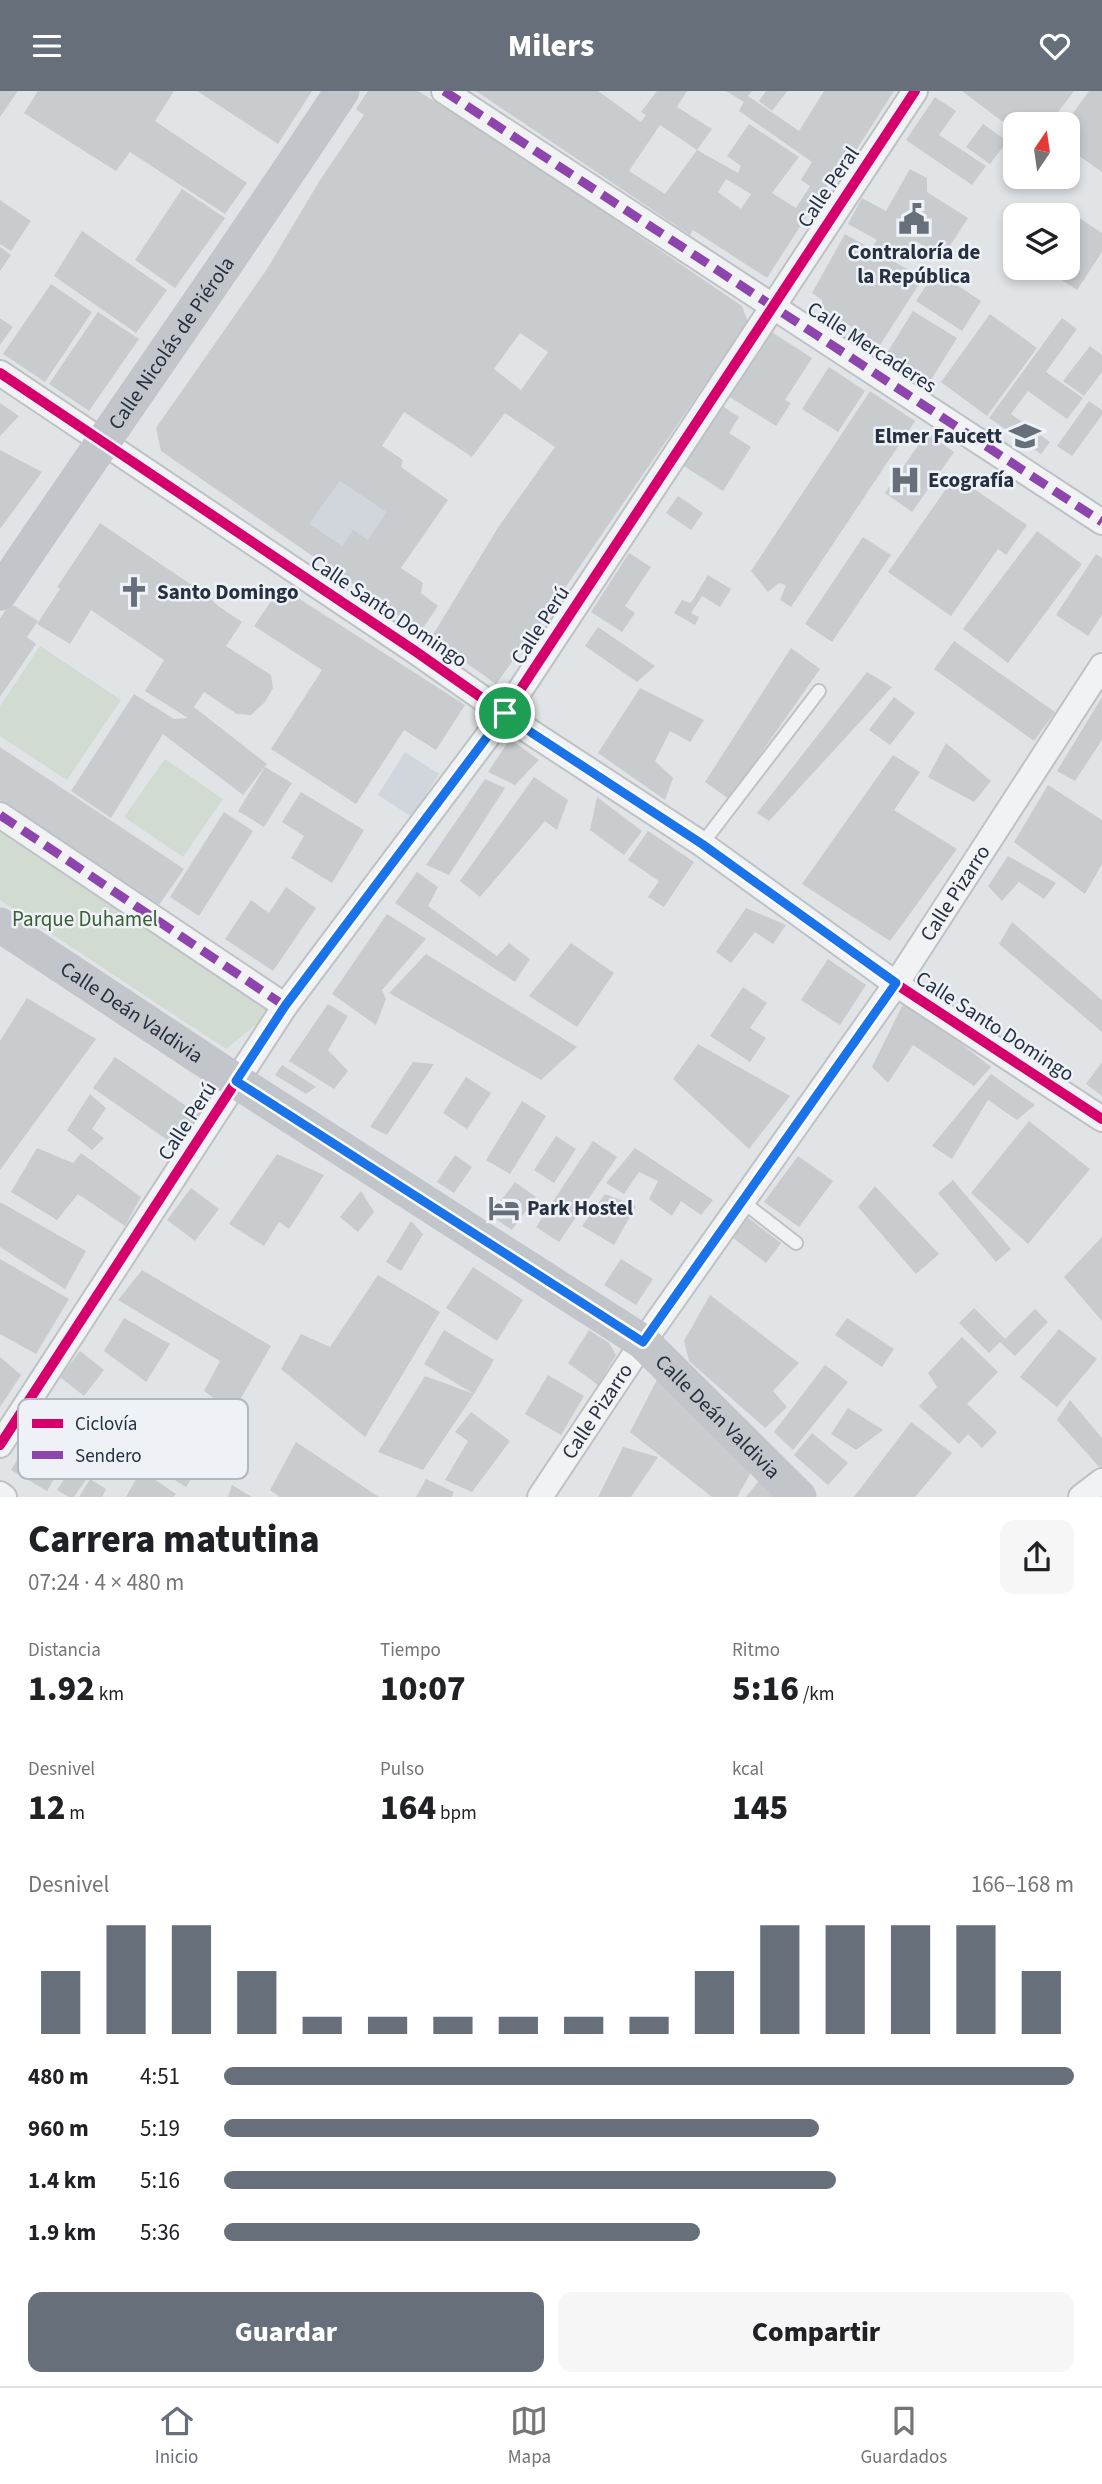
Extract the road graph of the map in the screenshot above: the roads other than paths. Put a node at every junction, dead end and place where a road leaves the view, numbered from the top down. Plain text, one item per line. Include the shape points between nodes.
1 (342, 91) edge
2 (444, 91) edge
3 (915, 91) edge
4 (773, 305) junction
5 (0, 373) edge
6 (102, 442) junction
7 (1102, 522) edge
8 (0, 593) edge
9 (1102, 666) edge
10 (820, 691) dead end
11 (505, 713) junction
12 (0, 815) edge
13 (702, 844) junction
14 (0, 925) edge
15 (896, 983) junction
16 (285, 1006) junction
17 (236, 1081) junction
18 (1102, 1119) edge
19 (743, 1202) junction
20 (796, 1243) dead end
21 (643, 1342) junction
22 (30, 1399) edge
23 (18, 1417) edge
24 (0, 1445) edge
25 (1102, 1481) edge
26 (540, 1497) edge
27 (799, 1497) edge
28 (1081, 1497) edge

1 - 6 street, Calle Nicolás de Piérola
2 - 4 street, Calle Mercaderes
3 - 4 street, Calle Peral
4 - 7 street, Calle Mercaderes
4 - 11 street, Calle Perú
5 - 6 street, Calle Santo Domingo
6 - 8 street, Calle Nicolás de Piérola
6 - 11 street, Calle Santo Domingo
9 - 15 street, Calle Pizarro
10 - 13 lane
11 - 13 street, Calle Santo Domingo
11 - 16 street, Calle Perú
12 - 16 street
13 - 15 street, Calle Santo Domingo
14 - 17 street, Calle Deán Valdivia
15 - 18 street, Calle Santo Domingo
15 - 19 street, Calle Pizarro
16 - 17 street, Calle Perú
17 - 21 street, Calle Deán Valdivia
17 - 22 street, Calle Perú
19 - 20 lane
19 - 21 street, Calle Pizarro
21 - 26 street, Calle Pizarro
21 - 27 street, Calle Deán Valdivia
23 - 24 street, Calle Perú
25 - 28 street

